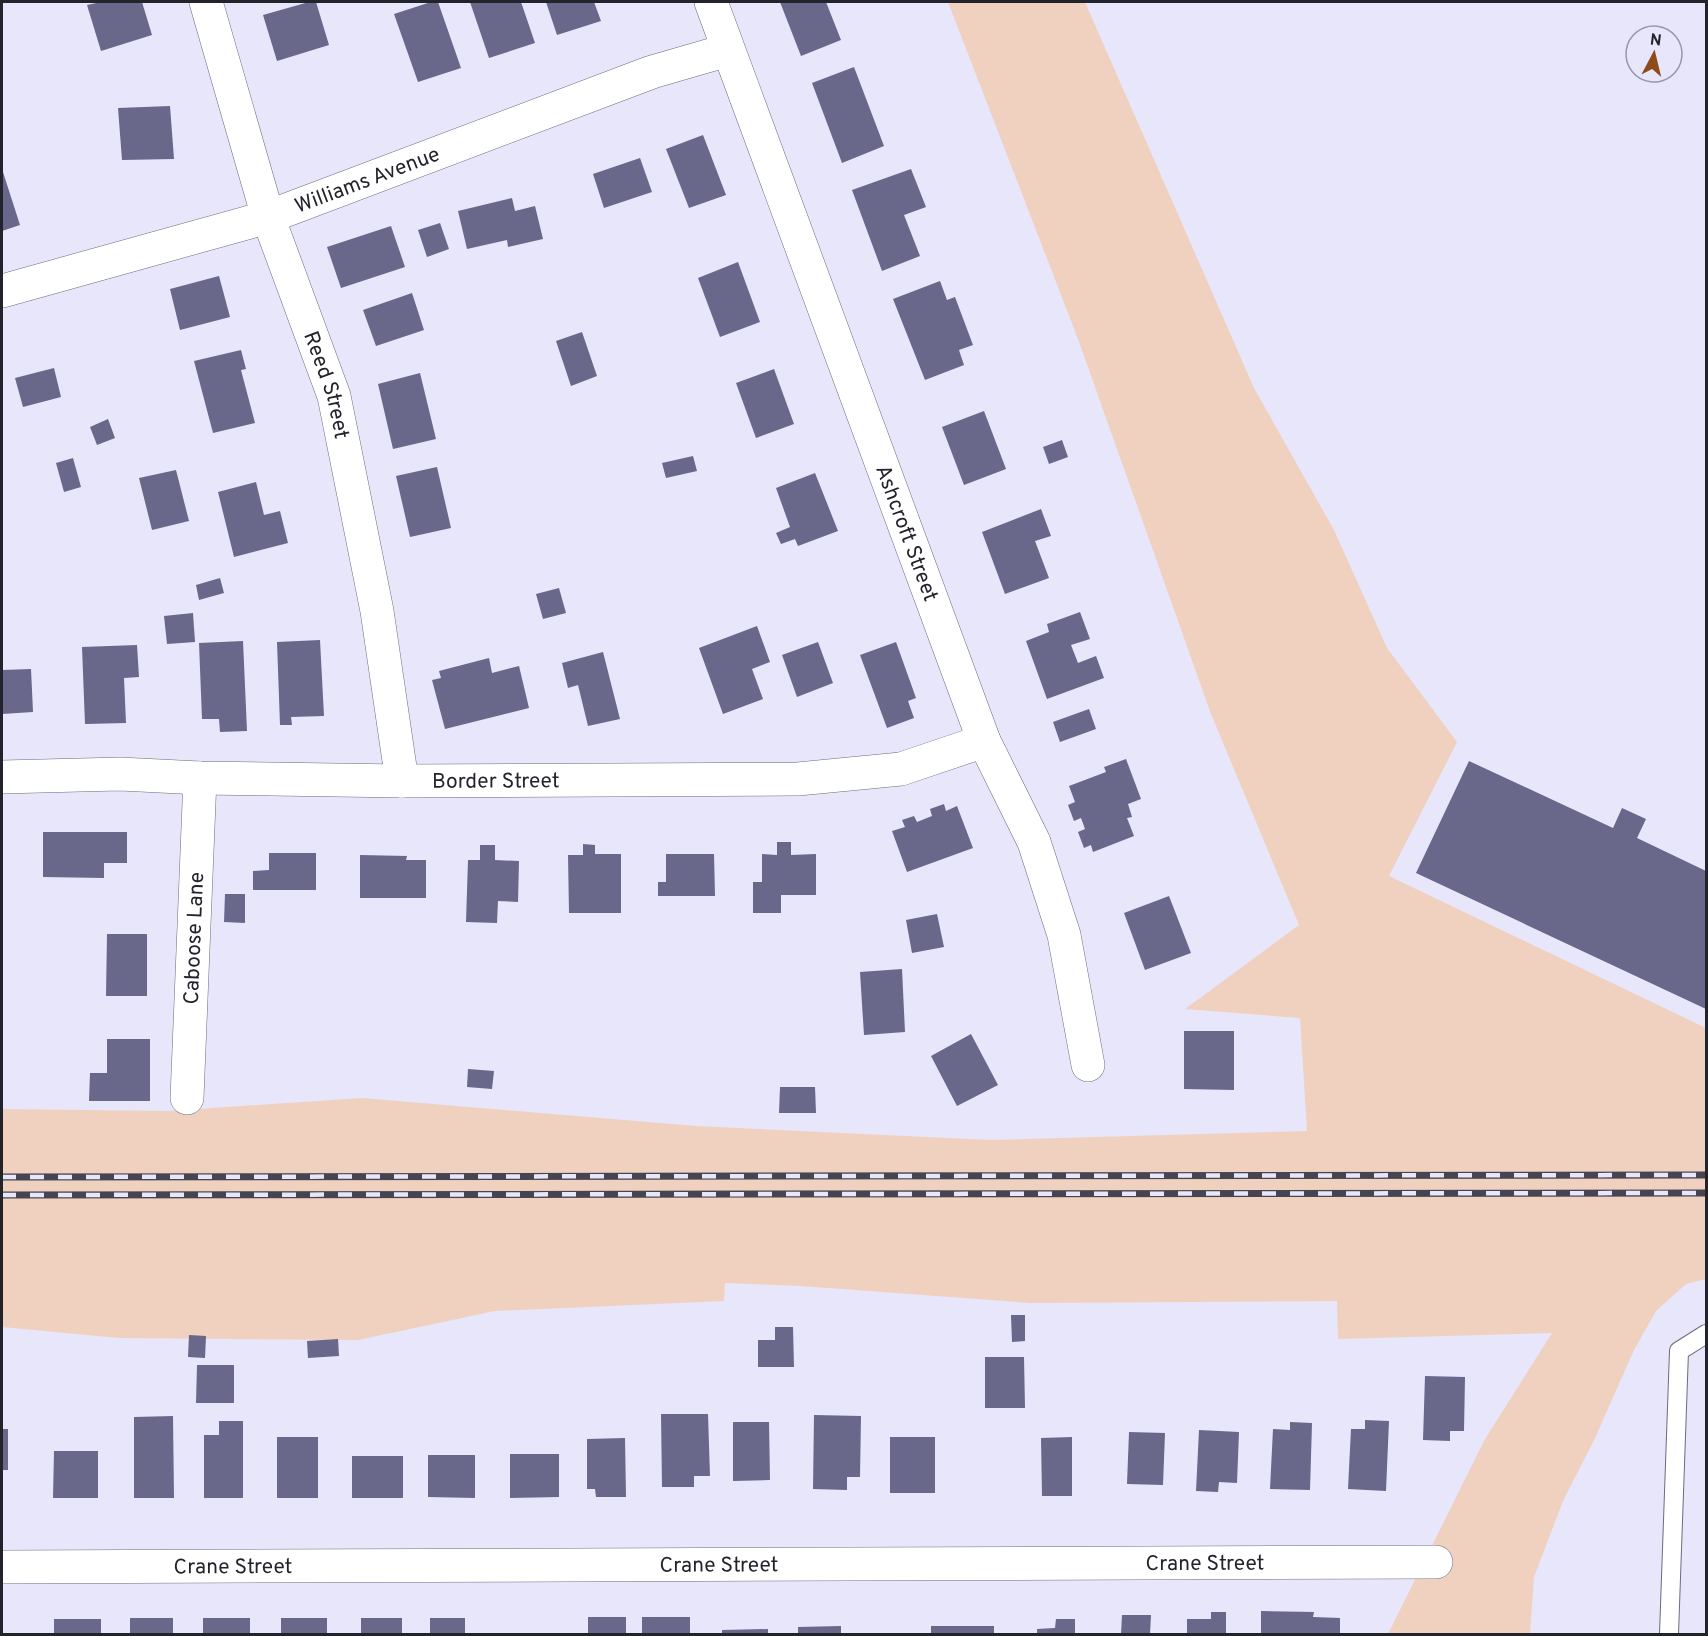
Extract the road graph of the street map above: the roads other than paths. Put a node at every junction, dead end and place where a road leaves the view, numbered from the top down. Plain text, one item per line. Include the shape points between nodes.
1 (206, 2) edge
2 (711, 2) edge
3 (728, 50) junction
4 (268, 217) junction
5 (2, 291) edge
6 (984, 741) junction
7 (2, 777) edge
8 (201, 778) junction
9 (402, 781) junction
10 (1088, 1065) dead end
11 (187, 1098) dead end
12 (1707, 1334) edge
13 (1436, 1562) dead end
14 (2, 1568) edge
15 (1670, 1635) edge

1 - 4 street, Reed Street
2 - 3 street, Ashcroft Street
3 - 4 street, Williams Avenue via 652,72
3 - 6 street, Ashcroft Street
4 - 5 street, Williams Avenue
4 - 9 street, Reed Street via 334,396 377,611
6 - 9 street, Border Street via 901,769 798,779
6 - 10 street, Ashcroft Street via 1034,842 1058,914
7 - 8 street, Border Street via 120,774
8 - 9 street, Border Street
8 - 11 street, Caboose Lane
12 - 15 lane via 1679,1351
13 - 14 street, Crane Street

